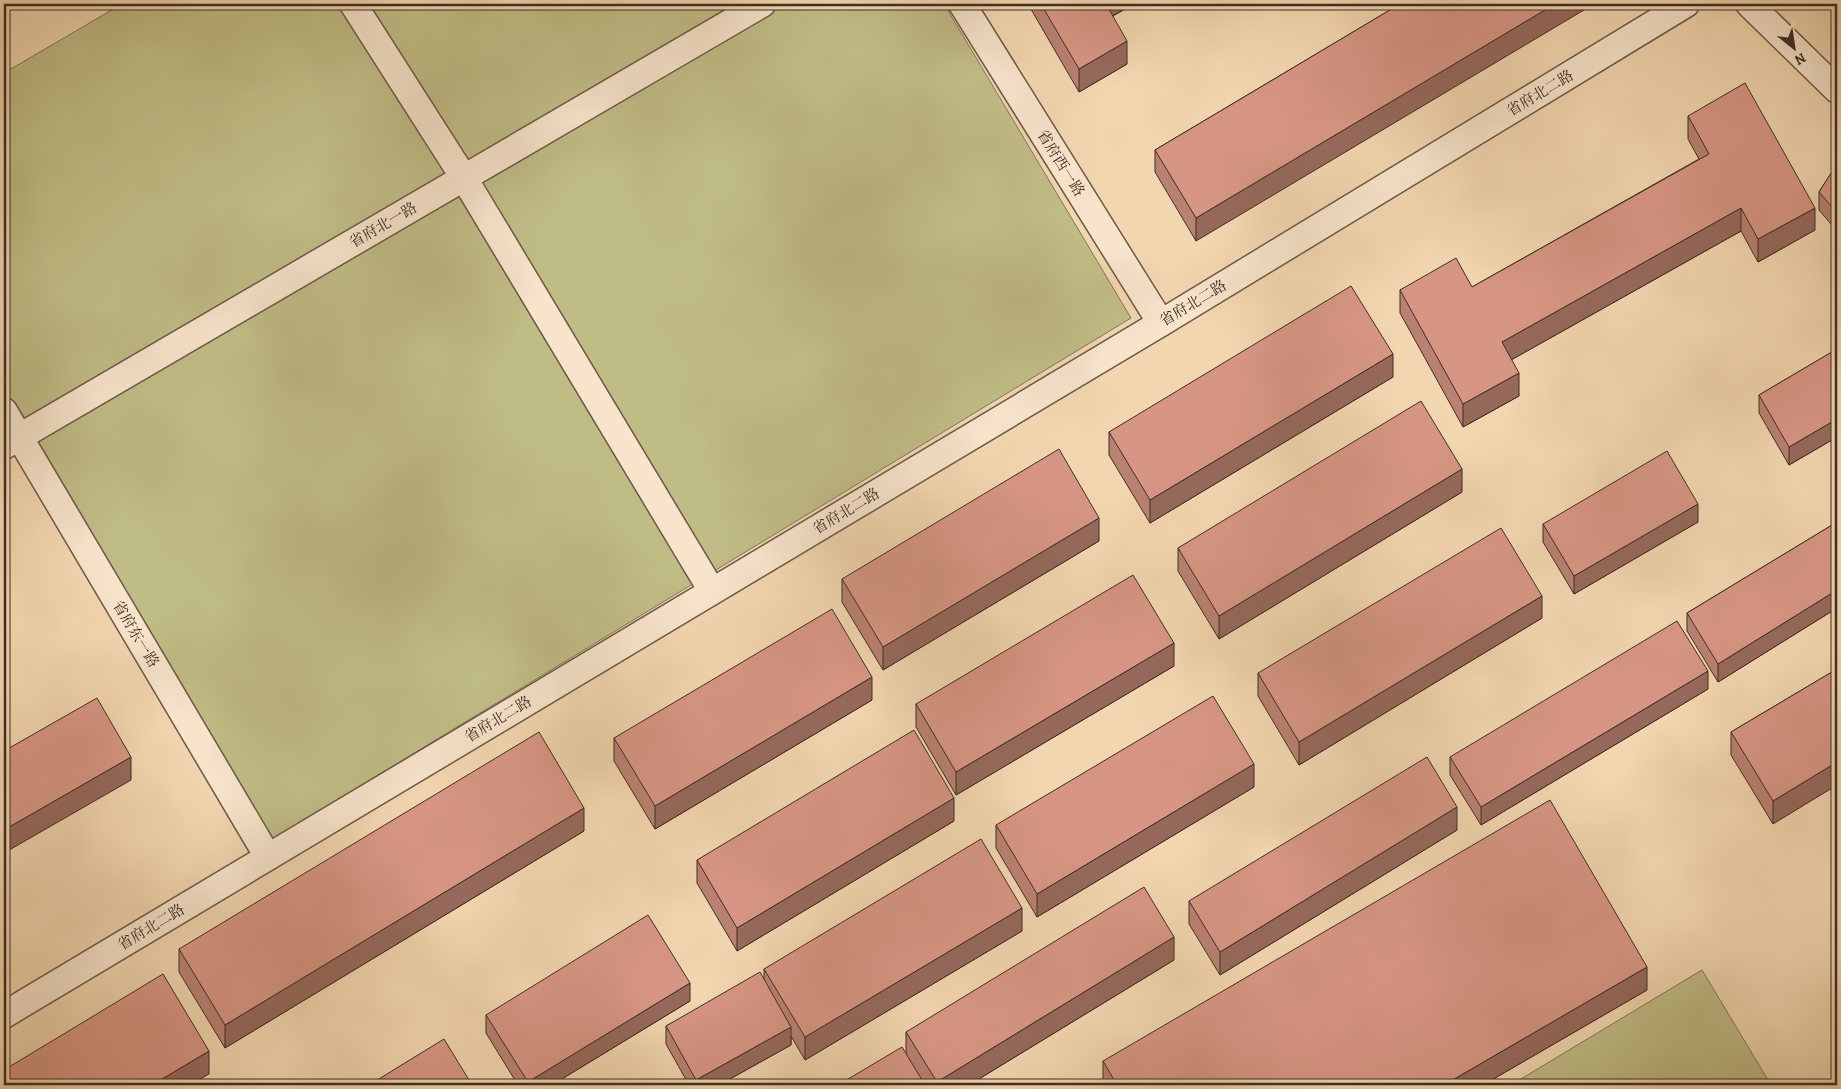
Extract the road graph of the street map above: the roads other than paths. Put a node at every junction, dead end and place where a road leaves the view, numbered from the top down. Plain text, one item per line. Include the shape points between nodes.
1 (353, 4) edge
2 (762, 4) edge
3 (962, 4) edge
4 (1686, 4) edge
5 (1749, 4) edge
6 (1837, 90) edge
7 (464, 178) junction
8 (1161, 323) junction
9 (4, 410) edge
10 (12, 442) edge
11 (712, 591) junction
12 (268, 857) junction
13 (4, 1015) edge

1 - 7 street
2 - 7 street, 省府北一路
3 - 8 street, 省府西一路
4 - 8 street, 省府北二路
5 - 6 street
7 - 10 street, 省府北一路
7 - 11 street
8 - 11 street, 省府北二路
9 - 10 street, 省府东一路
10 - 12 street, 省府东一路
11 - 12 street, 省府北二路
12 - 13 street, 省府北二路

